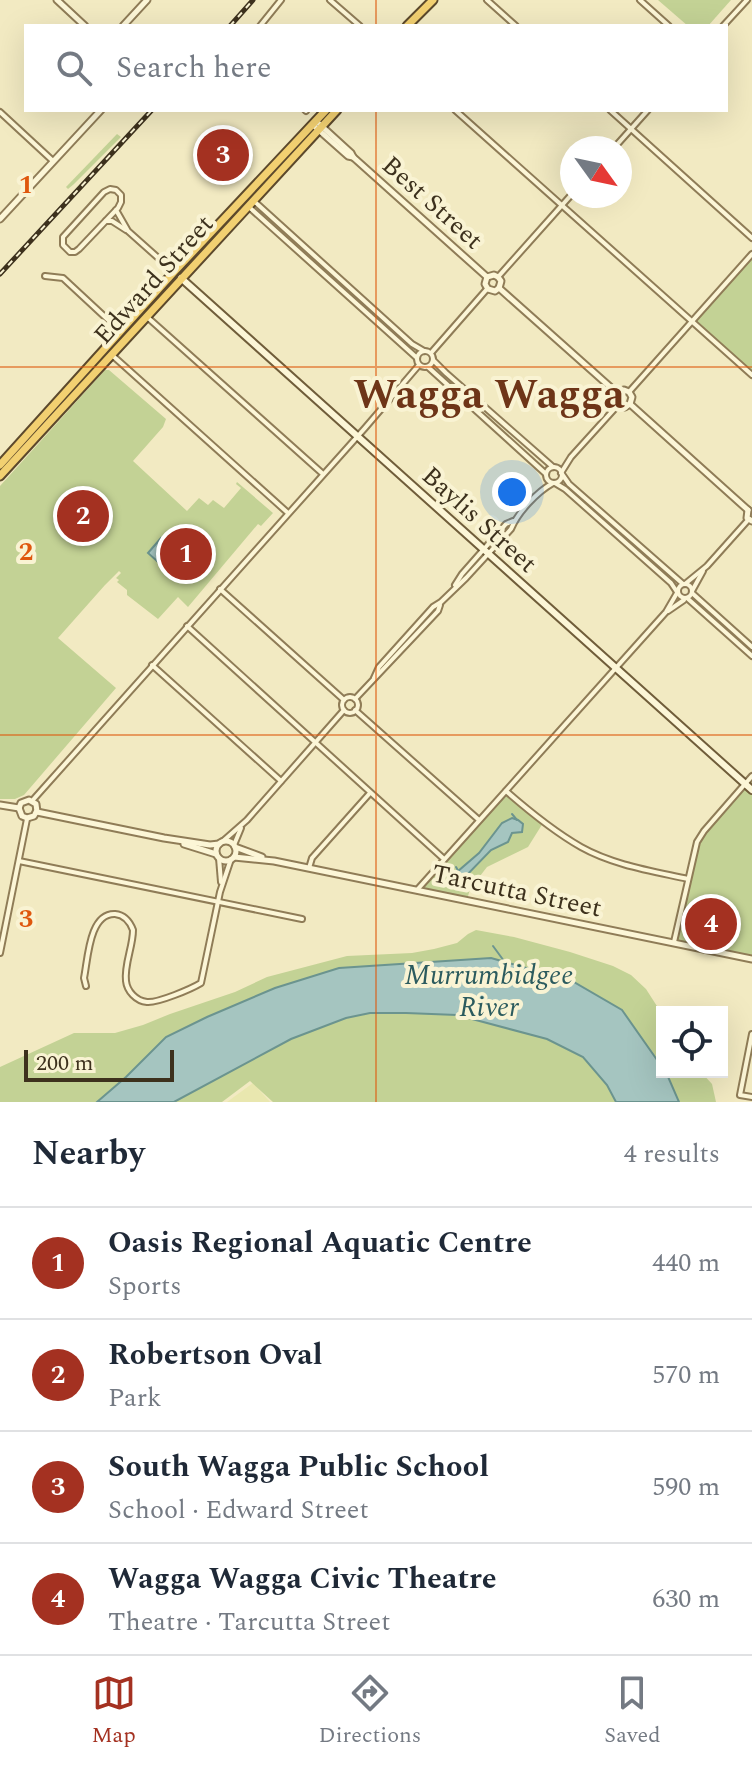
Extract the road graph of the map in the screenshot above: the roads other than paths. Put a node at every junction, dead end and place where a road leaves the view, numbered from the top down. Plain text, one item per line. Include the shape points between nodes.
1 (57, 0) edge
2 (147, 0) edge
3 (281, 0) edge
4 (330, 0) edge
5 (433, 0) edge
6 (487, 0) edge
7 (640, 0) edge
8 (746, 0) edge
9 (83, 24) edge
10 (125, 24) edge
11 (262, 24) edge
12 (358, 24) edge
13 (411, 24) edge
14 (514, 24) edge
15 (667, 24) edge
16 (725, 24) edge
17 (0, 112) edge
18 (99, 112) edge
19 (325, 112) edge
20 (334, 112) edge
21 (457, 112) edge
22 (612, 112) edge
23 (646, 112) edge
24 (317, 125) junction
25 (631, 129) junction
26 (625, 136) edge
27 (53, 161) junction
28 (250, 203) junction
29 (560, 203) edge
30 (560, 207) edge
31 (565, 208) edge
32 (116, 210) junction
33 (0, 219) edge
34 (105, 221) junction
35 (284, 228) junction
36 (128, 231) junction
37 (279, 234) junction
38 (752, 238) edge
39 (306, 247) junction
40 (300, 253) junction
41 (752, 254) edge
42 (329, 269) junction
43 (324, 274) junction
44 (177, 275) junction
45 (45, 276) dead end
46 (487, 277) junction
47 (498, 277) junction
48 (350, 287) junction
49 (499, 288) junction
50 (488, 289) junction
51 (345, 293) junction
52 (374, 309) junction
53 (369, 314) junction
54 (146, 316) junction
55 (692, 321) junction
56 (393, 330) junction
57 (121, 332) junction
58 (424, 351) junction
59 (109, 352) junction
60 (431, 353) junction
61 (417, 358) junction
62 (433, 360) junction
63 (419, 365) junction
64 (428, 367) junction
65 (752, 375) edge
66 (460, 391) junction
67 (629, 392) junction
68 (617, 393) junction
69 (630, 404) junction
70 (618, 405) junction
71 (479, 408) junction
72 (504, 425) junction
73 (500, 431) junction
74 (357, 436) junction
75 (524, 443) junction
76 (519, 448) junction
77 (571, 457) junction
78 (0, 465) edge
79 (554, 467) junction
80 (562, 473) junction
81 (323, 474) junction
82 (546, 475) junction
83 (0, 476) edge
84 (554, 483) junction
85 (539, 493) junction
86 (591, 504) junction
87 (587, 509) junction
88 (750, 509) edge
89 (288, 513) junction
90 (610, 520) junction
91 (750, 520) edge
92 (606, 525) junction
93 (634, 541) junction
94 (629, 546) junction
95 (486, 552) junction
96 (650, 560) junction
97 (707, 566) junction
98 (684, 584) junction
99 (220, 589) junction
100 (677, 592) junction
101 (692, 592) junction
102 (686, 598) junction
103 (666, 612) junction
104 (719, 622) junction
105 (187, 626) junction
106 (737, 638) junction
107 (752, 647) edge
108 (752, 656) edge
109 (152, 665) junction
110 (616, 668) junction
111 (355, 699) junction
112 (344, 700) junction
113 (344, 710) junction
114 (355, 710) junction
115 (315, 744) junction
116 (752, 776) edge
117 (282, 781) junction
118 (745, 784) junction
119 (506, 790) junction
120 (752, 790) edge
121 (370, 793) junction
122 (32, 801) junction
123 (0, 805) edge
124 (19, 808) junction
125 (37, 812) junction
126 (27, 818) junction
127 (247, 820) junction
128 (479, 820) junction
129 (164, 838) junction
130 (221, 843) junction
131 (235, 846) junction
132 (218, 856) junction
133 (232, 858) junction
134 (444, 859) junction
135 (19, 861) junction
136 (274, 861) junction
137 (309, 868) junction
138 (688, 879) junction
139 (417, 890) junction
140 (220, 892) junction
141 (218, 902) junction
142 (302, 919) dead end
143 (674, 942) junction
144 (0, 953) edge
145 (752, 959) edge
146 (86, 986) dead end
147 (752, 1034) edge
148 (752, 1097) edge

1 - 9 street
2 - 10 street
3 - 11 street
4 - 12 street
5 - 13 highway
6 - 14 street
7 - 15 street
8 - 16 street
17 - 27 street
18 - 27 street
19 - 24 highway, Edward Street
20 - 24 highway, Edward Street
21 - 29 street
22 - 25 street
23 - 25 street
24 - 28 highway, Edward Street
24 - 44 highway, Edward Street
24 - 46 street, Best Street
25 - 26 street
25 - 38 street
27 - 33 street
28 - 35 street
28 - 37 street
28 - 44 highway, Edward Street
30 - 47 street
31 - 55 street
32 - 34 street
32 - 34 street via 121,195 108,189 64,236 63,245 75,252
32 - 36 street
34 - 36 street
35 - 37 street
35 - 39 street
36 - 44 street
37 - 40 street
39 - 40 street
39 - 42 street
40 - 43 street
41 - 55 street
42 - 43 street
42 - 48 street
43 - 51 street
44 - 54 highway, Edward Street
44 - 57 highway, Edward Street
44 - 74 main road, Baylis Street
45 - 57 street via 63,278
46 - 47 street
46 - 50 street
47 - 49 street
48 - 51 street
48 - 52 street
49 - 50 street
49 - 68 street
50 - 60 street
51 - 53 street
52 - 53 street
52 - 56 street
53 - 56 street
54 - 59 highway, Edward Street
54 - 81 street
55 - 65 street
55 - 67 street
56 - 58 street
56 - 61 street
57 - 59 highway, Edward Street
58 - 60 street
58 - 61 street
59 - 78 highway, Edward Street
59 - 83 highway, Edward Street
59 - 89 street
60 - 62 street
61 - 63 street
62 - 64 street
62 - 66 street
63 - 64 street
63 - 74 street
64 - 66 street
66 - 71 street
67 - 68 street
67 - 69 street
68 - 70 street
69 - 70 street
69 - 88 street
70 - 77 street
71 - 72 street
71 - 73 street
72 - 73 street
72 - 75 street
73 - 76 street
74 - 81 street
74 - 95 main road, Baylis Street
75 - 76 street
75 - 79 street
76 - 82 street
77 - 79 street
77 - 80 street
79 - 80 street
79 - 82 street
80 - 84 street
80 - 86 street
81 - 89 street
82 - 84 street
82 - 85 street
84 - 85 street
84 - 87 street
85 - 95 street
86 - 87 street
86 - 90 street
87 - 92 street
88 - 91 street
89 - 99 street
90 - 92 street
90 - 93 street
91 - 97 street
92 - 94 street
93 - 94 street
93 - 96 street
94 - 96 street
95 - 110 main road, Baylis Street
95 - 111 street
96 - 98 street
96 - 100 street
97 - 98 street
97 - 101 street
98 - 100 street
98 - 101 street
99 - 105 street
99 - 112 street
100 - 102 street
100 - 103 street
101 - 102 street
101 - 104 street
102 - 103 street
102 - 104 street
103 - 110 street
104 - 106 street
105 - 109 street
105 - 115 street
106 - 107 street
106 - 108 street
109 - 117 street
109 - 122 street
110 - 118 main road, Baylis Street
110 - 119 street
111 - 112 street
111 - 114 street
112 - 113 street
113 - 114 street
113 - 115 street
114 - 128 street
115 - 117 street
115 - 121 street
116 - 118 street
117 - 127 street
118 - 120 main road, Baylis Street
118 - 138 street via 700,836
119 - 128 street
119 - 138 street via 543,823 582,847 623,864
121 - 134 street
121 - 137 street
122 - 124 street
122 - 125 street
123 - 124 street
124 - 126 street
125 - 126 street
125 - 129 street
126 - 135 street
127 - 130 street
127 - 131 street
128 - 134 street
129 - 130 street
129 - 132 street
130 - 131 street
130 - 132 street
131 - 133 street
131 - 136 street, Tarcutta Street
132 - 133 street
132 - 140 street
133 - 136 street, Tarcutta Street
133 - 140 street
134 - 139 street
135 - 141 street
135 - 144 street
136 - 137 street, Tarcutta Street
137 - 139 street, Tarcutta Street
138 - 143 street
139 - 143 street, Tarcutta Street
140 - 141 street
141 - 142 street
141 - 146 street via 201,983 195,987 151,1002 134,996 125,977 133,930 127,919 113,914 94,928
143 - 145 street, Tarcutta Street
147 - 148 street via 740,1095

